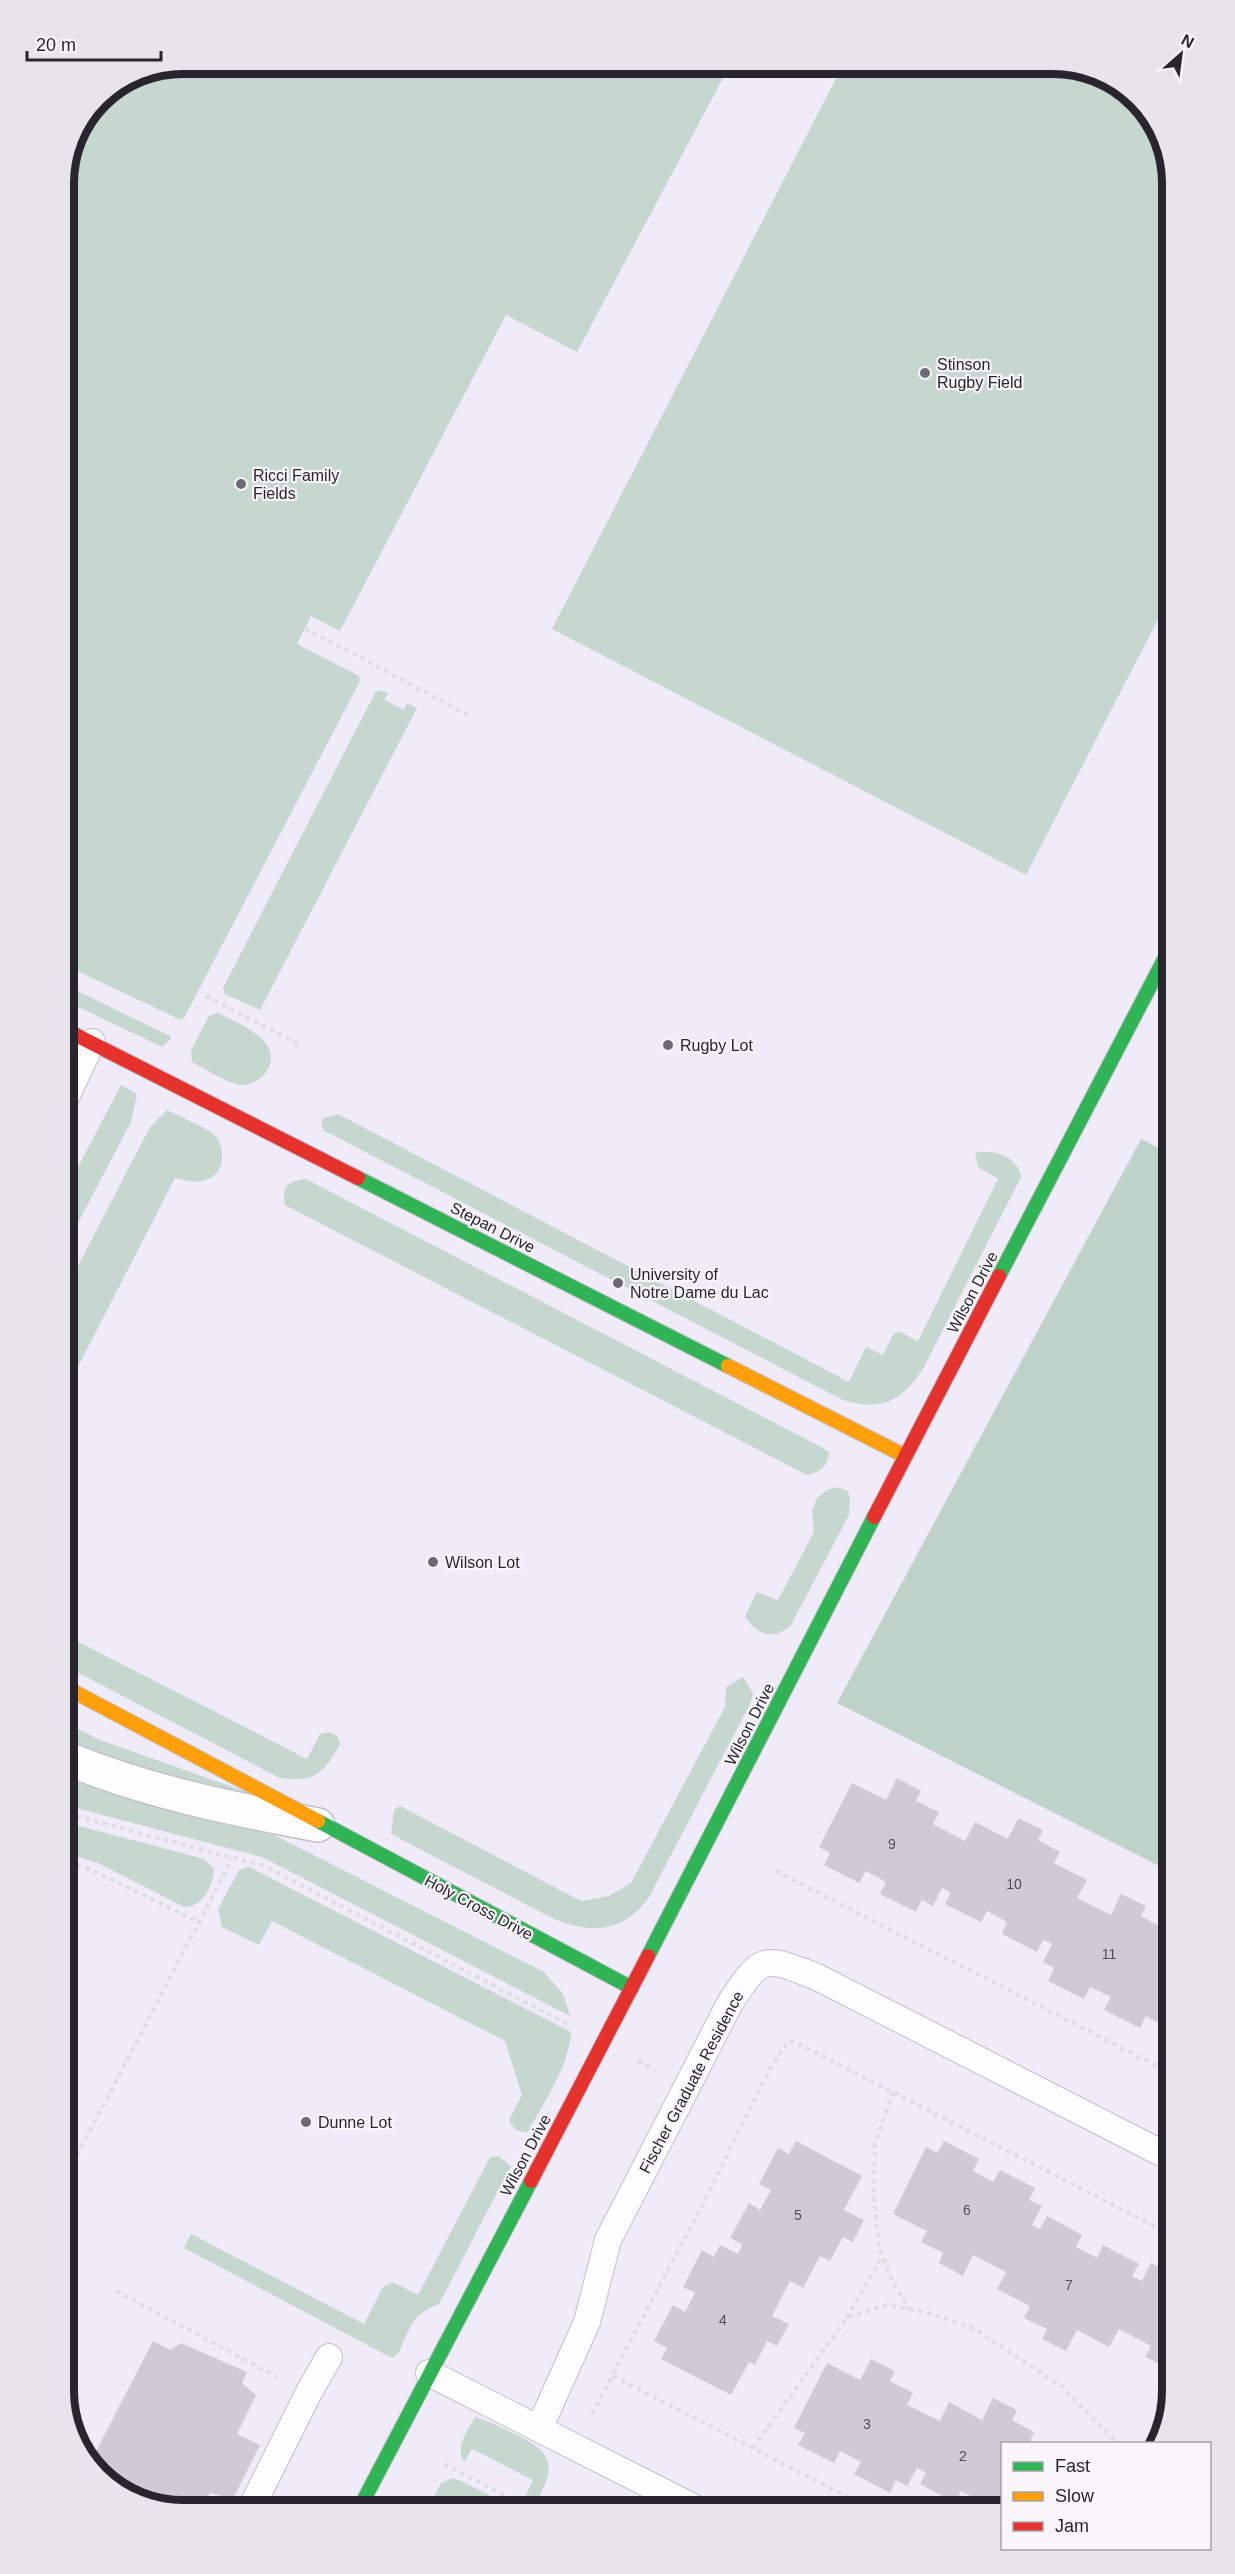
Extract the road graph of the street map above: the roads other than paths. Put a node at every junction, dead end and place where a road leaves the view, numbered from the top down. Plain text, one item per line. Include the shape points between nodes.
1 (1162, 963) edge
2 (74, 1034) edge
3 (92, 1042) junction
4 (74, 1080) edge
5 (905, 1456) junction
6 (74, 1692) edge
7 (74, 1762) edge
8 (326, 1826) junction
9 (632, 1988) junction
10 (1162, 2153) edge
11 (329, 2357) dead end
12 (429, 2373) junction
13 (539, 2429) junction
14 (255, 2500) edge
15 (364, 2500) edge
16 (679, 2500) edge

1 - 5 street, Wilson Drive
2 - 3 street, Stepan Drive
3 - 4 lane
3 - 5 street, Stepan Drive
5 - 9 street, Wilson Drive
6 - 8 street, Holy Cross Drive
7 - 8 street, Holy Cross Drive via 224,1807
8 - 9 street, Holy Cross Drive
9 - 12 street, Wilson Drive
10 - 13 lane, Fischer Graduate Residence via 818,1977 782,1963 762,1964 750,1972 729,2003 608,2240 586,2322
11 - 14 lane
12 - 13 lane
12 - 15 street, Wilson Drive
13 - 16 lane

